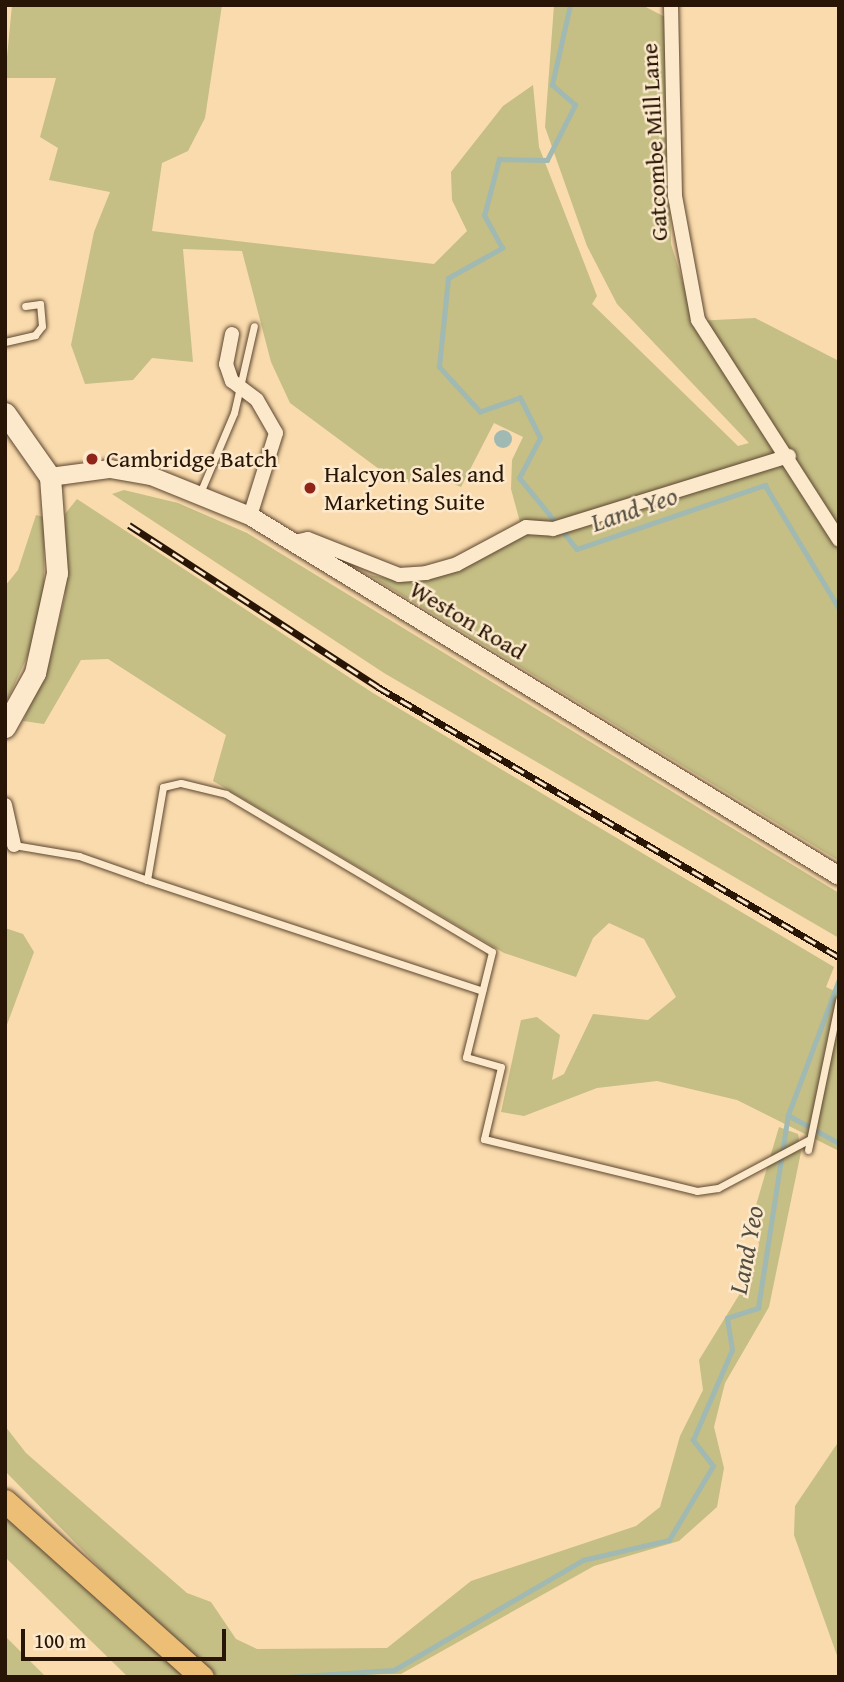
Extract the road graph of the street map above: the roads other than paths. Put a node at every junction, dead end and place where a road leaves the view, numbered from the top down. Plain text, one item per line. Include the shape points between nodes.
1 (669, 10) edge
2 (25, 306) dead end
3 (254, 326) dead end
4 (232, 334) dead end
5 (5, 342) edge
6 (242, 390) junction
7 (8, 425) edge
8 (789, 456) junction
9 (50, 477) junction
10 (200, 494) junction
11 (250, 516) junction
12 (839, 540) edge
13 (293, 542) junction
14 (5, 727) edge
15 (5, 805) edge
16 (14, 845) joint
17 (839, 876) edge
18 (147, 880) junction
19 (482, 991) junction
20 (838, 1001) edge
21 (810, 1139) junction
22 (808, 1150) dead end
23 (5, 1488) edge
24 (5, 1501) edge
25 (51, 1544) junction
26 (202, 1677) edge

1 - 8 street, Gatcombe Mill Lane via 675,196 698,320 751,412
2 - 5 lane via 40,304 42,326 35,335
3 - 6 lane
4 - 6 street via 226,364
6 - 10 lane
6 - 11 street via 269,415 276,433
7 - 9 main road
8 - 12 street, Gatcombe Mill Lane
8 - 13 street via 559,527 526,527 457,564 399,576 309,539
9 - 10 street, Weston Road via 110,470
9 - 14 main road via 54,609 35,673
10 - 11 street, Weston Road
11 - 13 street, Weston Road
13 - 17 street, Weston Road
15 - 16 street
16 - 18 lane via 79,856
18 - 19 lane
18 - 19 lane via 163,787 181,783 226,794 492,952
19 - 21 lane via 466,1057 501,1067 484,1139 697,1191
20 - 21 lane
21 - 22 lane
23 - 25 main road
24 - 25 main road
25 - 26 main road

